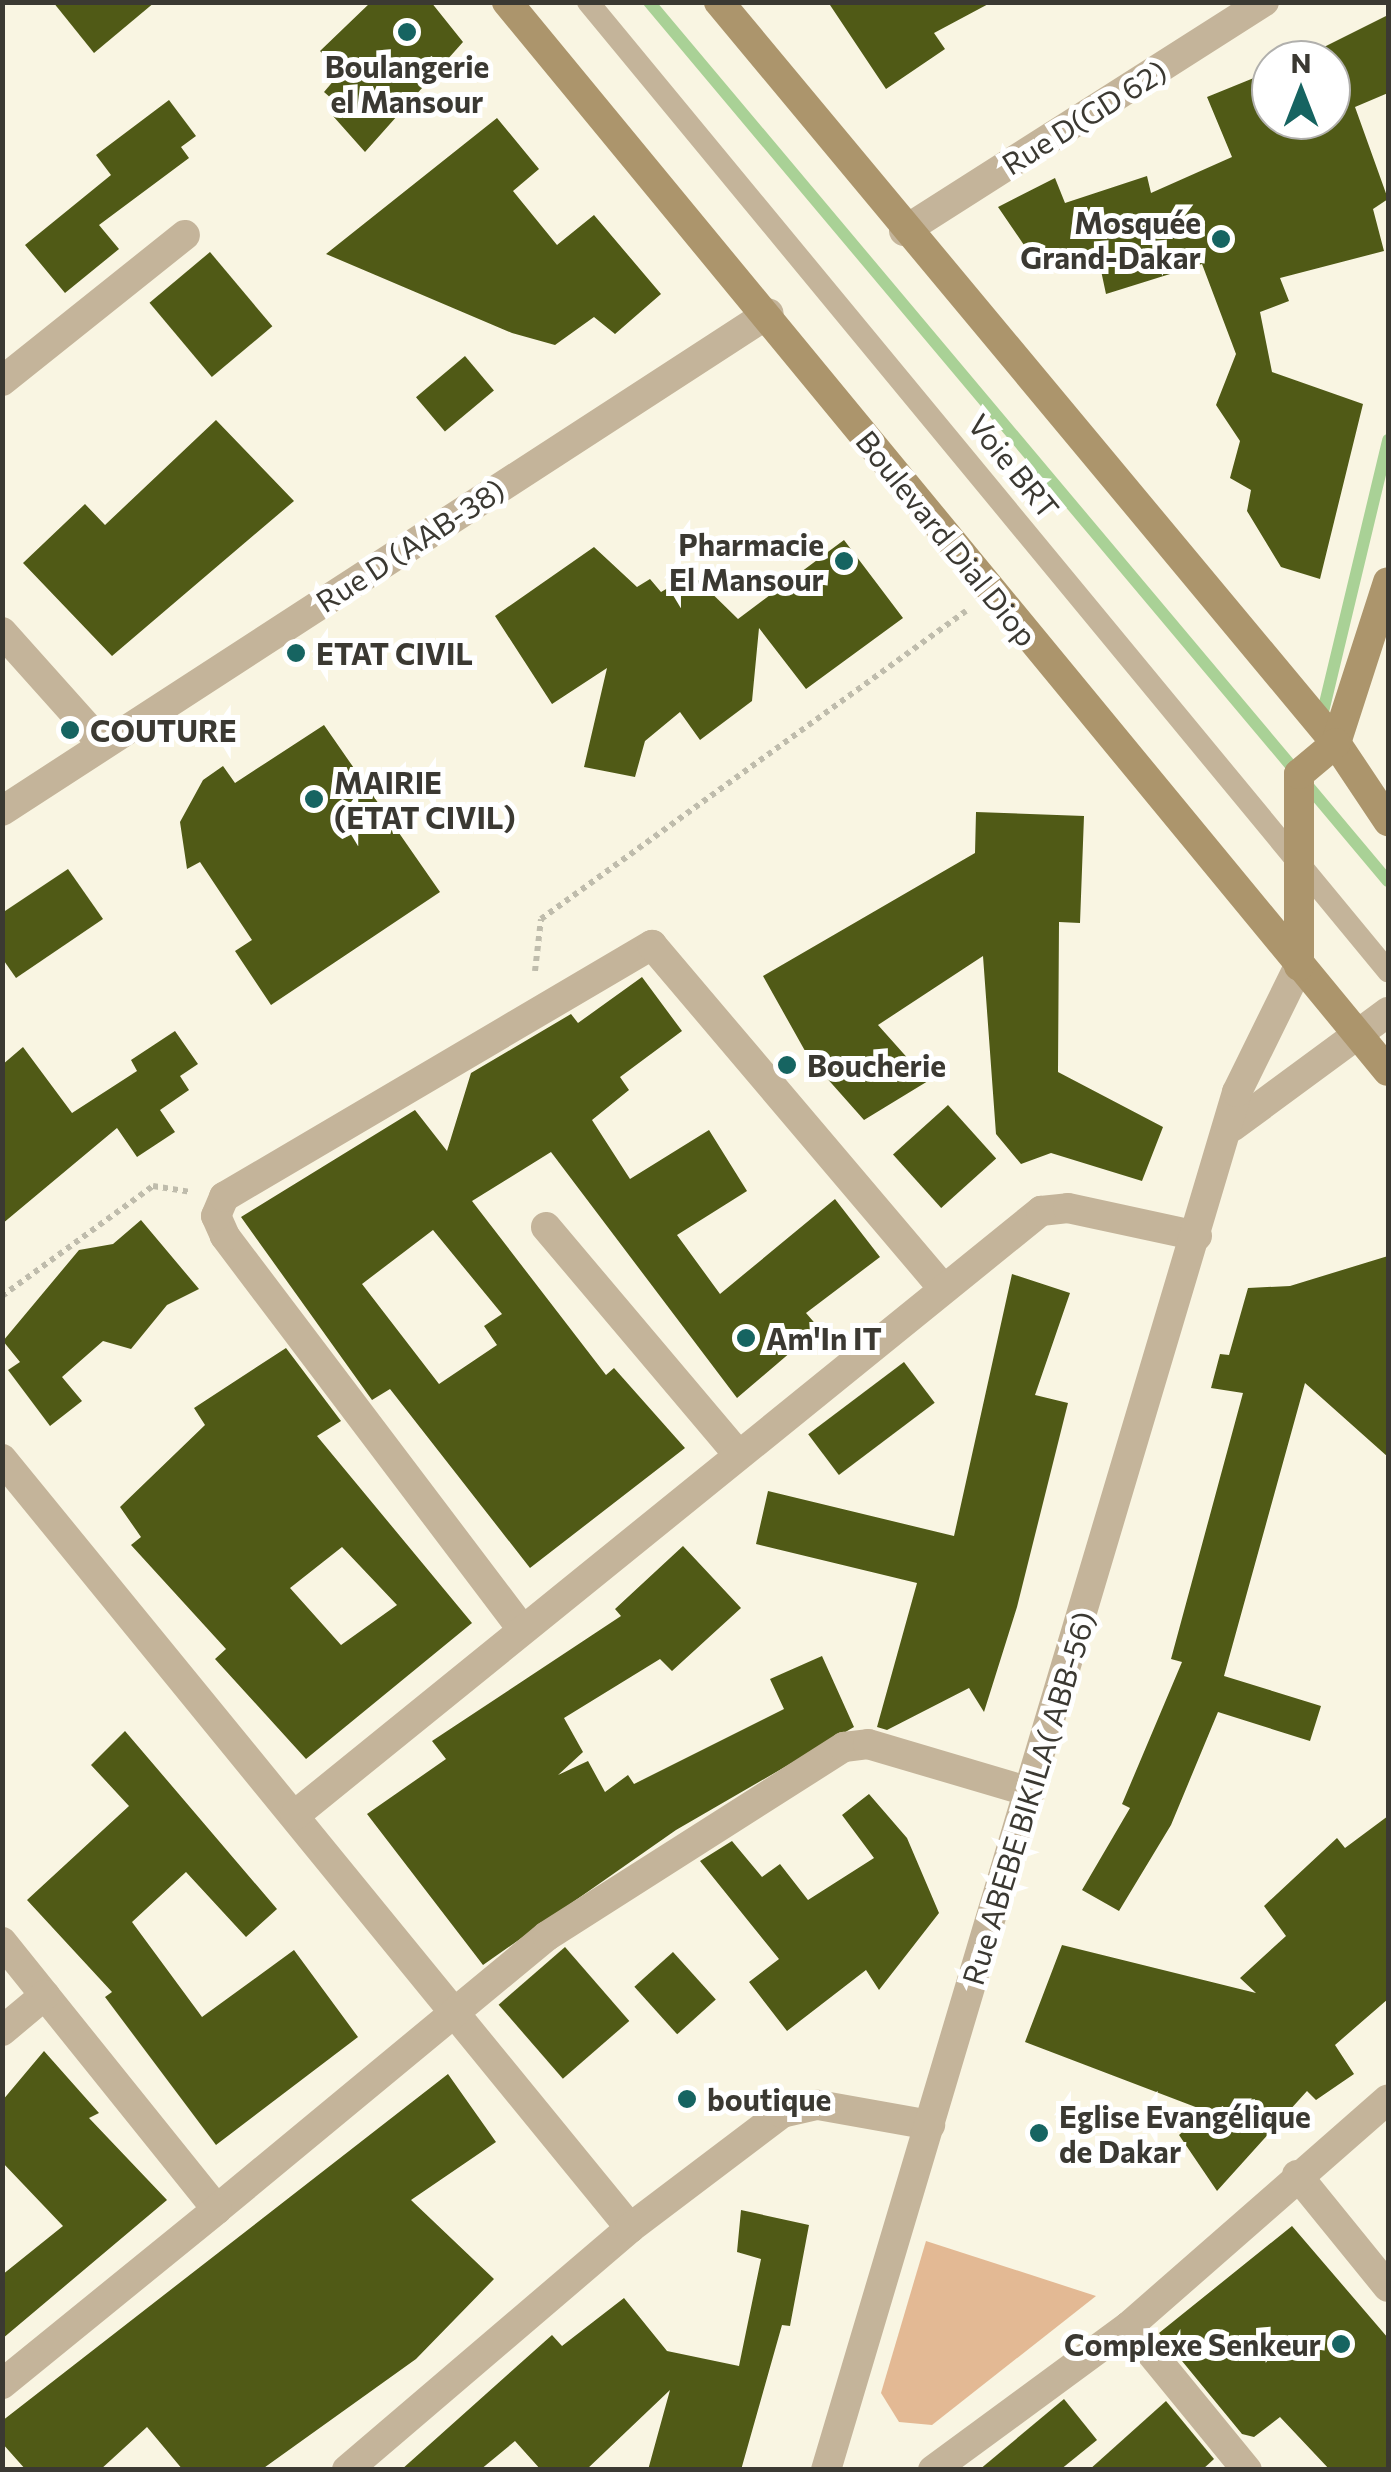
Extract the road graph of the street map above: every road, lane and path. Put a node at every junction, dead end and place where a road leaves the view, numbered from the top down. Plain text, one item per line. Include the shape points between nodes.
1 (507, 2) edge
2 (588, 2) edge
3 (719, 2) edge
4 (1264, 2) edge
5 (904, 231) junction
6 (185, 235) dead end
7 (769, 313) junction
8 (2, 381) edge
9 (1388, 582) edge
10 (992, 592) junction
11 (2, 632) edge
12 (1336, 743) junction
13 (102, 744) junction
14 (2, 811) edge
15 (1388, 821) edge
16 (1294, 858) junction
17 (1299, 966) junction
18 (1388, 971) edge
19 (531, 1012) junction
20 (1388, 1012) edge
21 (1359, 1035) junction
22 (1388, 1071) edge
23 (1232, 1127) junction
24 (216, 1216) junction
25 (546, 1227) dead end
26 (1196, 1236) junction
27 (943, 1288) junction
28 (2, 1296) edge
29 (738, 1454) junction
30 (2, 1459) edge
31 (522, 1628) junction
32 (1030, 1792) junction
33 (295, 1815) junction
34 (2, 1942) edge
35 (45, 1995) junction
36 (458, 2016) junction
37 (2, 2031) edge
38 (1388, 2099) edge
39 (930, 2125) junction
40 (1297, 2175) junction
41 (217, 2209) junction
42 (630, 2228) junction
43 (1388, 2286) edge
44 (1129, 2326) junction
45 (2, 2384) edge
46 (347, 2470) edge
47 (826, 2470) edge
48 (933, 2470) edge
49 (1247, 2470) edge

1 - 7 main road, Boulevard Dial Diop
2 - 16 lane, Voie BRT
3 - 5 main road
4 - 5 street, Rue D(GD 62)
5 - 12 main road
6 - 8 street
7 - 10 main road, Boulevard Dial Diop
7 - 13 street, Rue D (AAB-38)
9 - 12 main road
10 - 17 main road, Boulevard Dial Diop
10 - 19 path via 541,920
11 - 13 street
12 - 15 main road
12 - 16 main road via 1299,774
13 - 14 street, Rue D (AAB-38)
16 - 17 main road via 1306,921
16 - 18 lane, Voie BRT
17 - 21 main road, Boulevard Dial Diop
17 - 23 street, Rue ABEBE BIKILA( ABB-56) via 1237,1092
19 - 24 street via 224,1196
19 - 27 street via 635,950 668,953
20 - 21 street
21 - 22 main road, Boulevard Dial Diop
21 - 23 street
23 - 26 street, Rue ABEBE BIKILA( ABB-56)
24 - 28 path via 186,1190 153,1186
24 - 31 street
25 - 29 street
26 - 27 street via 1056,1207
26 - 32 street, Rue ABEBE BIKILA( ABB-56)
27 - 29 street
29 - 31 street
30 - 33 street
31 - 33 street
32 - 36 street via 868,1744 844,1747 547,1936
32 - 39 street, Rue ABEBE BIKILA( ABB-56)
33 - 36 street
34 - 35 street
35 - 37 street
35 - 41 street
36 - 41 street
36 - 42 street
38 - 40 street
39 - 42 street via 798,2106
39 - 47 street, Rue ABEBE BIKILA( ABB-56)
40 - 43 street
40 - 44 street
41 - 45 street
42 - 46 street
44 - 48 street
44 - 49 street

